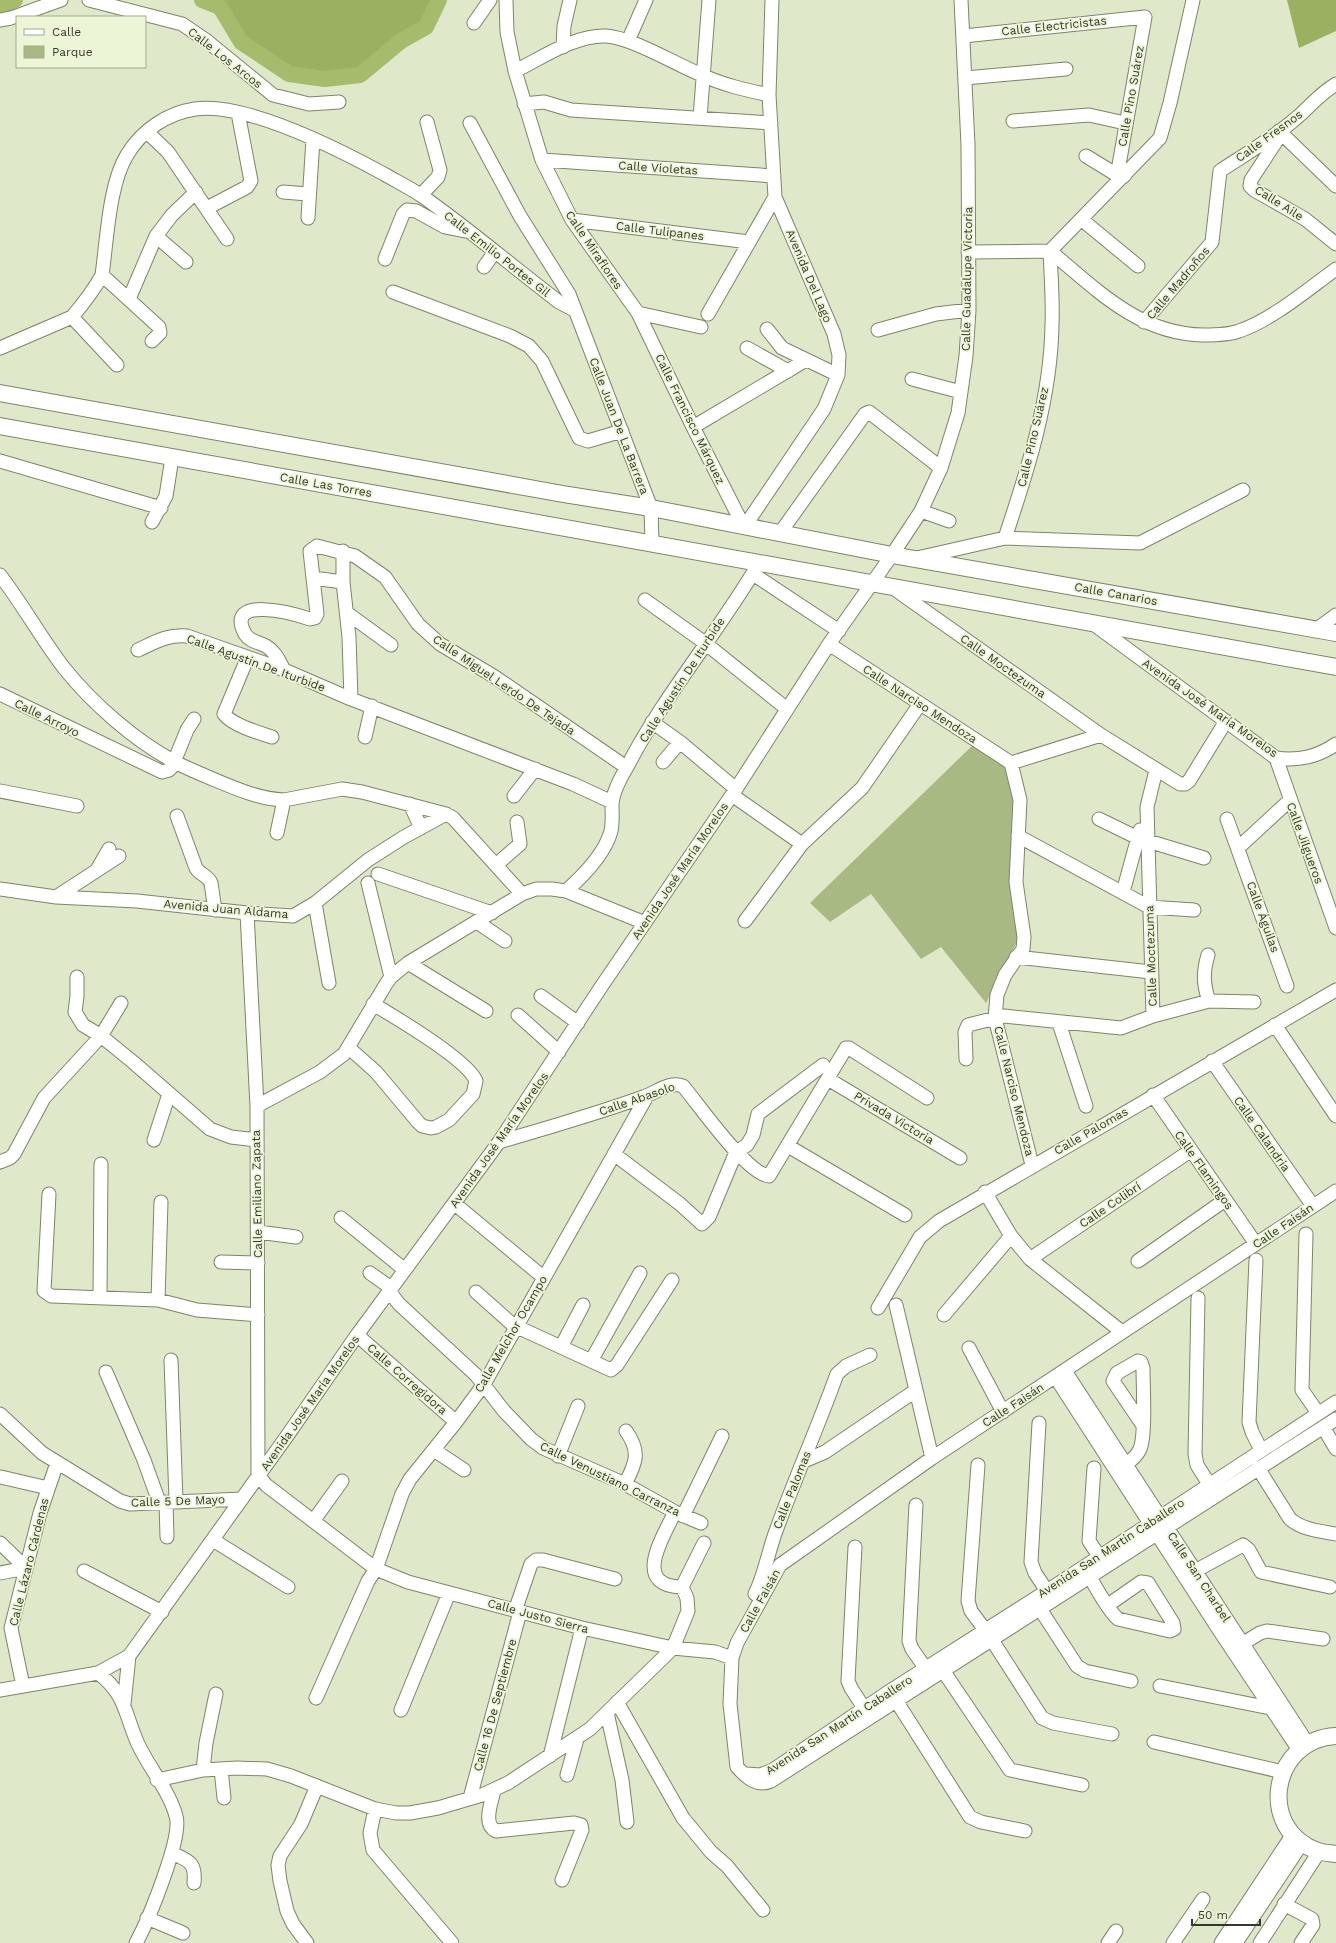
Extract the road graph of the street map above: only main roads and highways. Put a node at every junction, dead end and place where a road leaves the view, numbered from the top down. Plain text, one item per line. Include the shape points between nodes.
1 (0, 393) edge
2 (0, 426) edge
3 (892, 555) joint
4 (1336, 632) edge
5 (1336, 667) edge
6 (1336, 1736) edge
7 (1306, 1844) junction
8 (1336, 1854) edge
9 (1234, 1943) edge
10 (1247, 1943) edge

1 - 3 main road, Calle Juan De La Barrera via 651,508
2 - 5 main road, Calle Las Torres via 652,543 756,568 890,586
3 - 4 main road, Calle Canarios
6 - 7 main road via 1326,1737 1303,1747 1290,1760 1283,1772 1278,1794 1281,1817
7 - 8 main road
7 - 9 main road
7 - 10 main road

